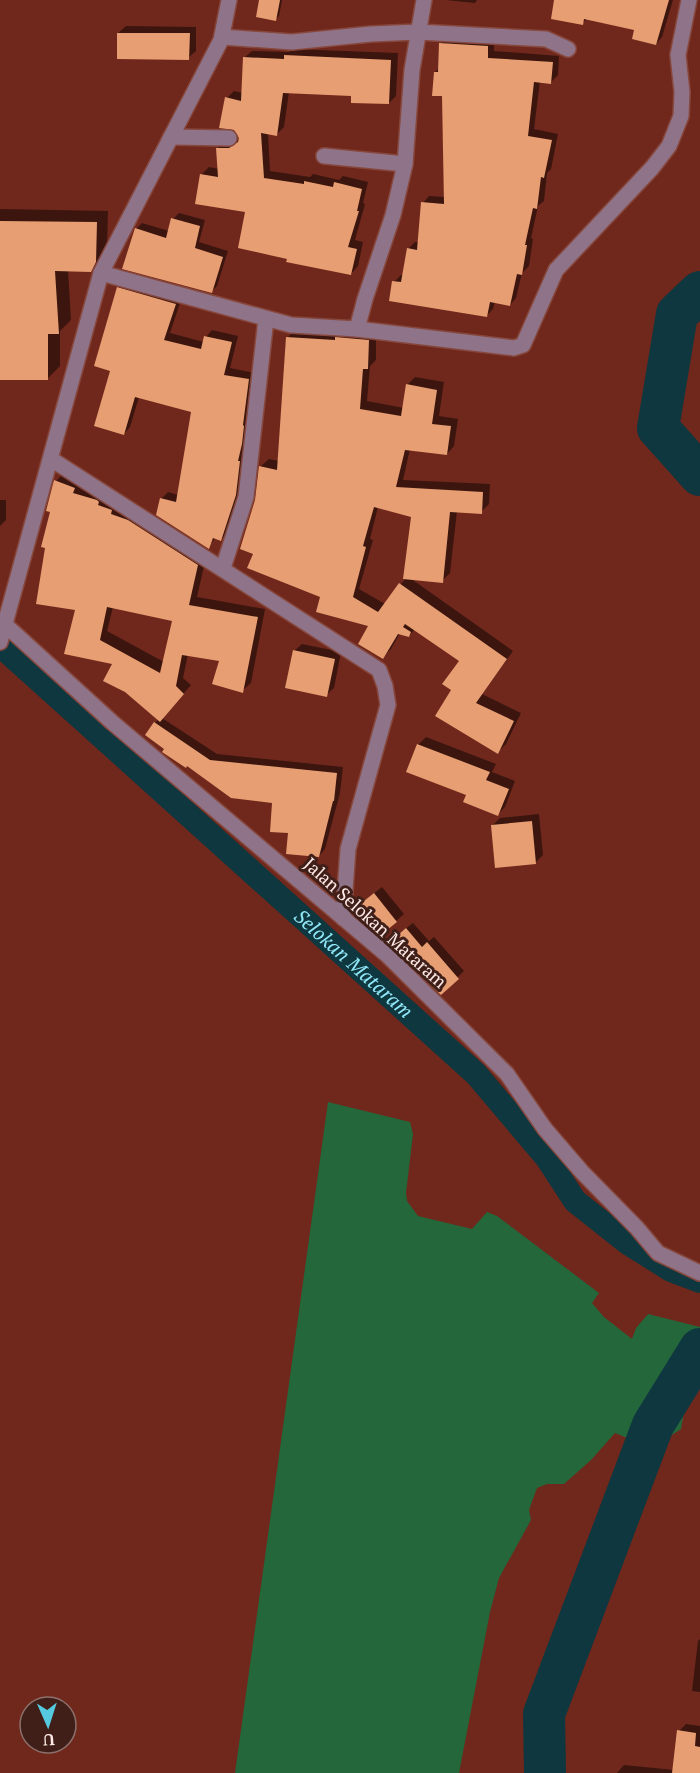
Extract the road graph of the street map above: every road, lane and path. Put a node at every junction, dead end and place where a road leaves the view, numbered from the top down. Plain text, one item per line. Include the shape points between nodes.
1 (424, 0) edge
2 (689, 0) edge
3 (231, 1) edge
4 (418, 32) junction
5 (222, 37) junction
6 (568, 49) dead end
7 (171, 137) junction
8 (229, 138) dead end
9 (324, 156) dead end
10 (405, 164) junction
11 (101, 273) junction
12 (266, 319) junction
13 (357, 329) junction
14 (51, 459) junction
15 (223, 568) junction
16 (2, 631) edge
17 (343, 918) junction
18 (700, 1273) edge

1 - 4 street
2 - 13 street via 678,55 681,116 669,146 556,270 523,345 514,348
3 - 5 street
4 - 5 street via 292,42
4 - 6 street via 546,39
4 - 10 street
5 - 7 street
7 - 8 street
7 - 11 street
9 - 10 street
10 - 13 street
11 - 12 street
11 - 14 street
12 - 13 street via 291,325
12 - 15 street via 246,497
14 - 15 street
14 - 16 street
15 - 17 street via 379,670 385,686 387,705 348,849
16 - 17 street, Jalan Selokan Mataram
17 - 18 street, Jalan Selokan Mataram via 387,955 507,1074 545,1129 658,1253

